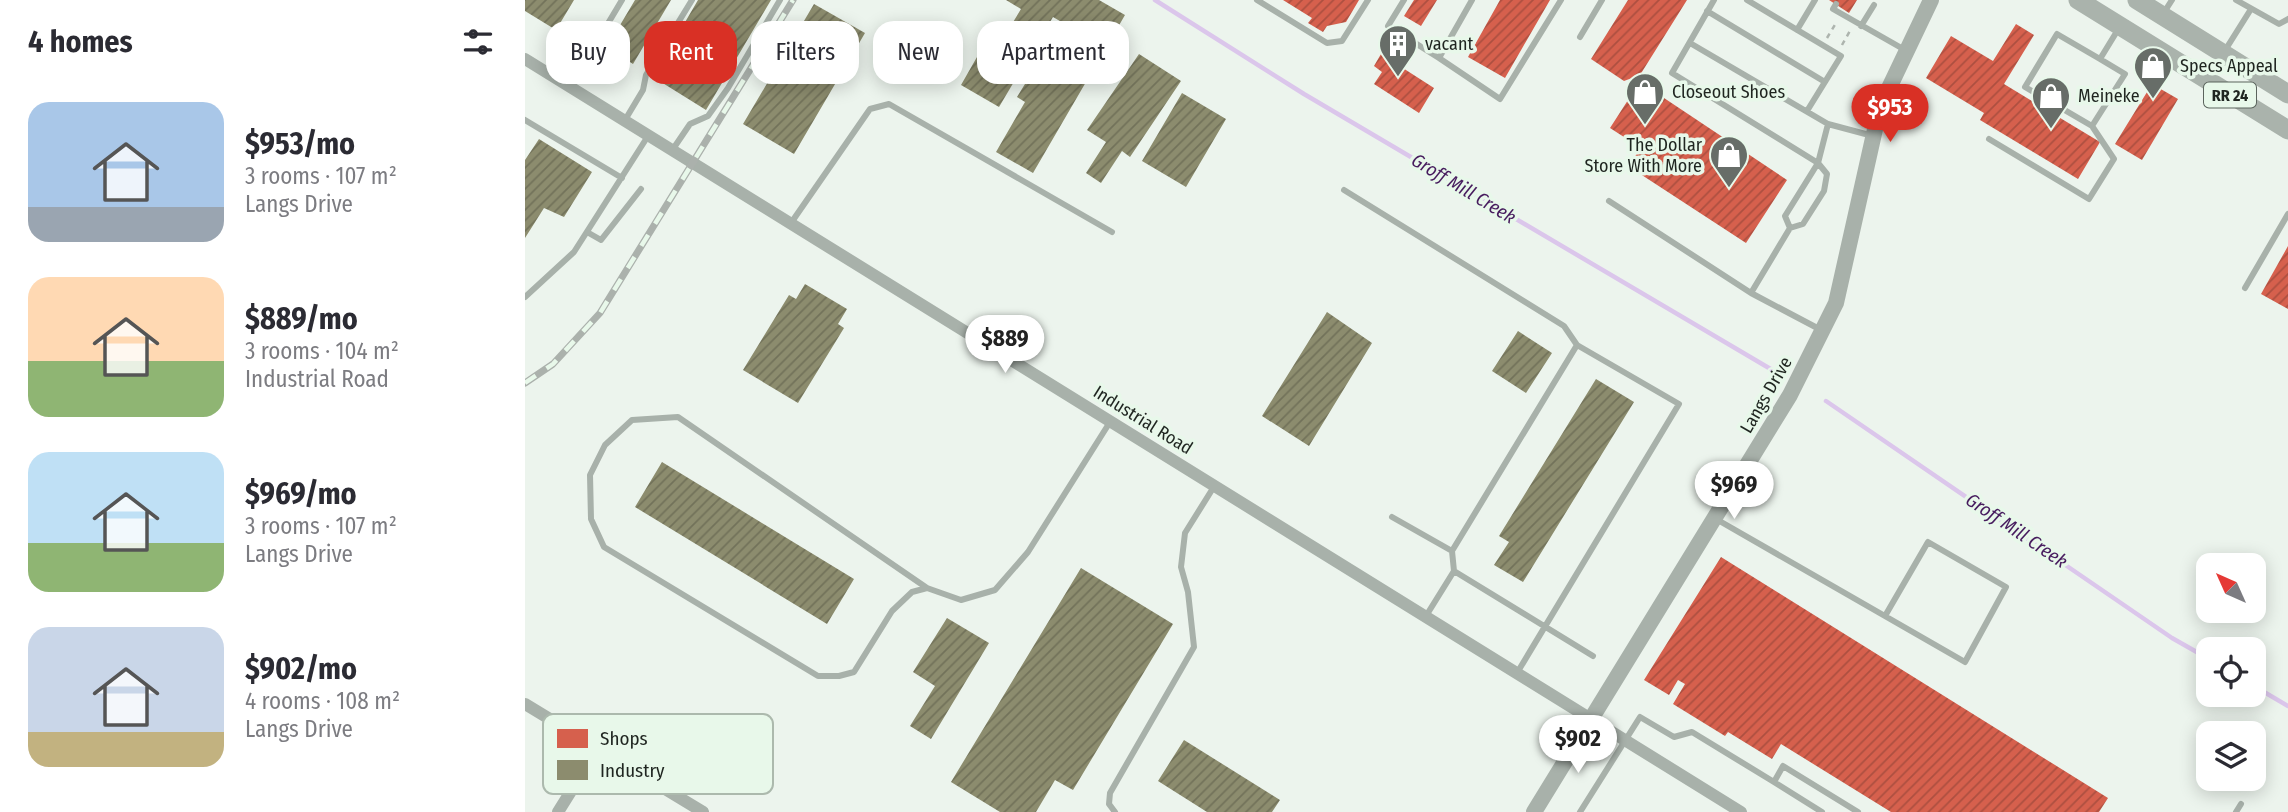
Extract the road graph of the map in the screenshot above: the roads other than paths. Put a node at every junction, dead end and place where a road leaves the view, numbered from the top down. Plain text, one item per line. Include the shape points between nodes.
1 (622, 0) edge
2 (692, 0) edge
3 (780, 0) edge
4 (1257, 0) edge
5 (1368, 0) edge
6 (1404, 0) edge
7 (1472, 0) edge
8 (1561, 0) edge
9 (1602, 0) edge
10 (1714, 0) edge
11 (1747, 0) edge
12 (1815, 0) edge
13 (1931, 0) edge
14 (2078, 0) edge
15 (2137, 0) edge
16 (2236, 0) edge
17 (1836, 4) dead end
18 (1874, 5) dead end
19 (2167, 8) edge
20 (2251, 9) junction
21 (1707, 11) junction
22 (2288, 19) edge
23 (1858, 25) junction
24 (2120, 26) junction
25 (1797, 30) junction
26 (1580, 37) dead end
27 (1689, 43) junction
28 (1905, 50) junction
29 (2223, 54) junction
30 (1439, 58) junction
31 (525, 59) edge
32 (2101, 59) junction
33 (1825, 82) junction
34 (570, 87) junction
35 (2288, 94) edge
36 (1807, 111) junction
37 (525, 120) edge
38 (625, 120) junction
39 (1828, 124) junction
40 (2092, 127) junction
41 (2288, 130) edge
42 (649, 135) junction
43 (1873, 136) junction
44 (1989, 139) dead end
45 (673, 149) junction
46 (1818, 163) junction
47 (622, 178) junction
48 (641, 189) dead end
49 (1344, 190) dead end
50 (1608, 201) dead end
51 (2288, 214) edge
52 (791, 223) junction
53 (1790, 228) junction
54 (587, 232) junction
55 (1112, 232) dead end
56 (2245, 288) dead end
57 (1751, 293) junction
58 (525, 297) edge
59 (1824, 332) junction
60 (1577, 345) junction
61 (1111, 421) junction
62 (1215, 485) junction
63 (1392, 517) dead end
64 (1714, 518) junction
65 (1452, 551) junction
66 (1454, 571) junction
67 (927, 588) junction
68 (1426, 616) junction
69 (1885, 616) junction
70 (1544, 628) junction
71 (1593, 656) dead end
72 (1517, 673) junction
73 (525, 704) edge
74 (543, 715) edge
75 (1591, 719) junction
76 (1626, 740) junction
77 (1774, 782) junction
78 (569, 794) edge
79 (673, 794) edge
80 (2241, 804) dead end
81 (1583, 811) edge
82 (558, 812) edge
83 (703, 812) edge
84 (1115, 812) edge
85 (1534, 812) edge
86 (1741, 812) edge
87 (1822, 812) edge
88 (1858, 812) edge
89 (2236, 812) edge

1 - 34 lane
2 - 38 lane via 646,75 643,90
3 - 45 lane via 708,116 689,124
4 - 5 lane via 1327,43 1342,41
6 - 30 lane via 1388,26
7 - 30 lane
8 - 30 lane via 1500,99
9 - 26 lane
10 - 21 lane
11 - 25 lane
12 - 25 lane
13 - 28 street, Langs Drive
14 - 24 main road, RR 24
15 - 19 main road, RR 24
16 - 20 lane
17 - 23 lane via 1833,9
18 - 23 lane
19 - 29 main road, RR 24
20 - 22 lane via 2279,24
20 - 29 lane
21 - 27 lane
21 - 33 lane
23 - 28 lane
24 - 32 lane
24 - 41 main road, RR 24
25 - 33 lane via 1841,56
27 - 36 lane
27 - 46 lane via 1672,73
28 - 43 street, Langs Drive via 1880,107
29 - 35 main road, RR 24
31 - 34 street, Industrial Road
32 - 40 lane via 2125,74
32 - 40 lane via 2057,34 2025,87
33 - 36 lane
34 - 38 street, Industrial Road
36 - 39 lane
37 - 47 lane
38 - 42 street, Industrial Road
39 - 43 lane
39 - 46 lane
40 - 44 lane via 2114,159 2089,199
42 - 45 street, Industrial Road
42 - 47 lane
43 - 59 street, Langs Drive via 1836,303
45 - 52 street, Industrial Road
46 - 53 lane via 1785,216
46 - 53 lane via 1827,174 1824,191 1804,224
47 - 54 lane
48 - 54 lane via 601,240
49 - 60 lane via 1564,326
50 - 57 lane
51 - 56 lane
52 - 55 lane via 870,109 888,104
52 - 61 street, Industrial Road
53 - 57 lane
54 - 58 lane via 574,253
57 - 59 lane
59 - 64 street, Langs Drive
60 - 65 lane
60 - 70 lane via 1679,404
61 - 62 street, Industrial Road
61 - 67 lane via 1028,552 995,590 961,600
62 - 68 street, Industrial Road
62 - 84 lane via 1185,533 1181,567 1194,647 1110,793 1109,804
63 - 65 lane
64 - 69 lane
64 - 75 street, Langs Drive
65 - 66 lane
66 - 68 lane
66 - 70 lane
67 - 67 lane via 912,592 892,611 854,671 818,676 604,547 591,519 590,475 604,445 632,420 678,417
68 - 72 street, Industrial Road
69 - 69 lane via 1965,662 2006,587 1928,542
70 - 71 lane
70 - 72 lane
72 - 75 street, Industrial Road
73 - 74 street
75 - 76 street, Industrial Road
75 - 85 street, Langs Drive
76 - 77 lane via 1640,717 1674,737 1692,732
76 - 81 lane
76 - 86 street, Industrial Road
77 - 87 lane
77 - 88 lane via 1783,766
78 - 82 street
79 - 83 street
80 - 89 lane

